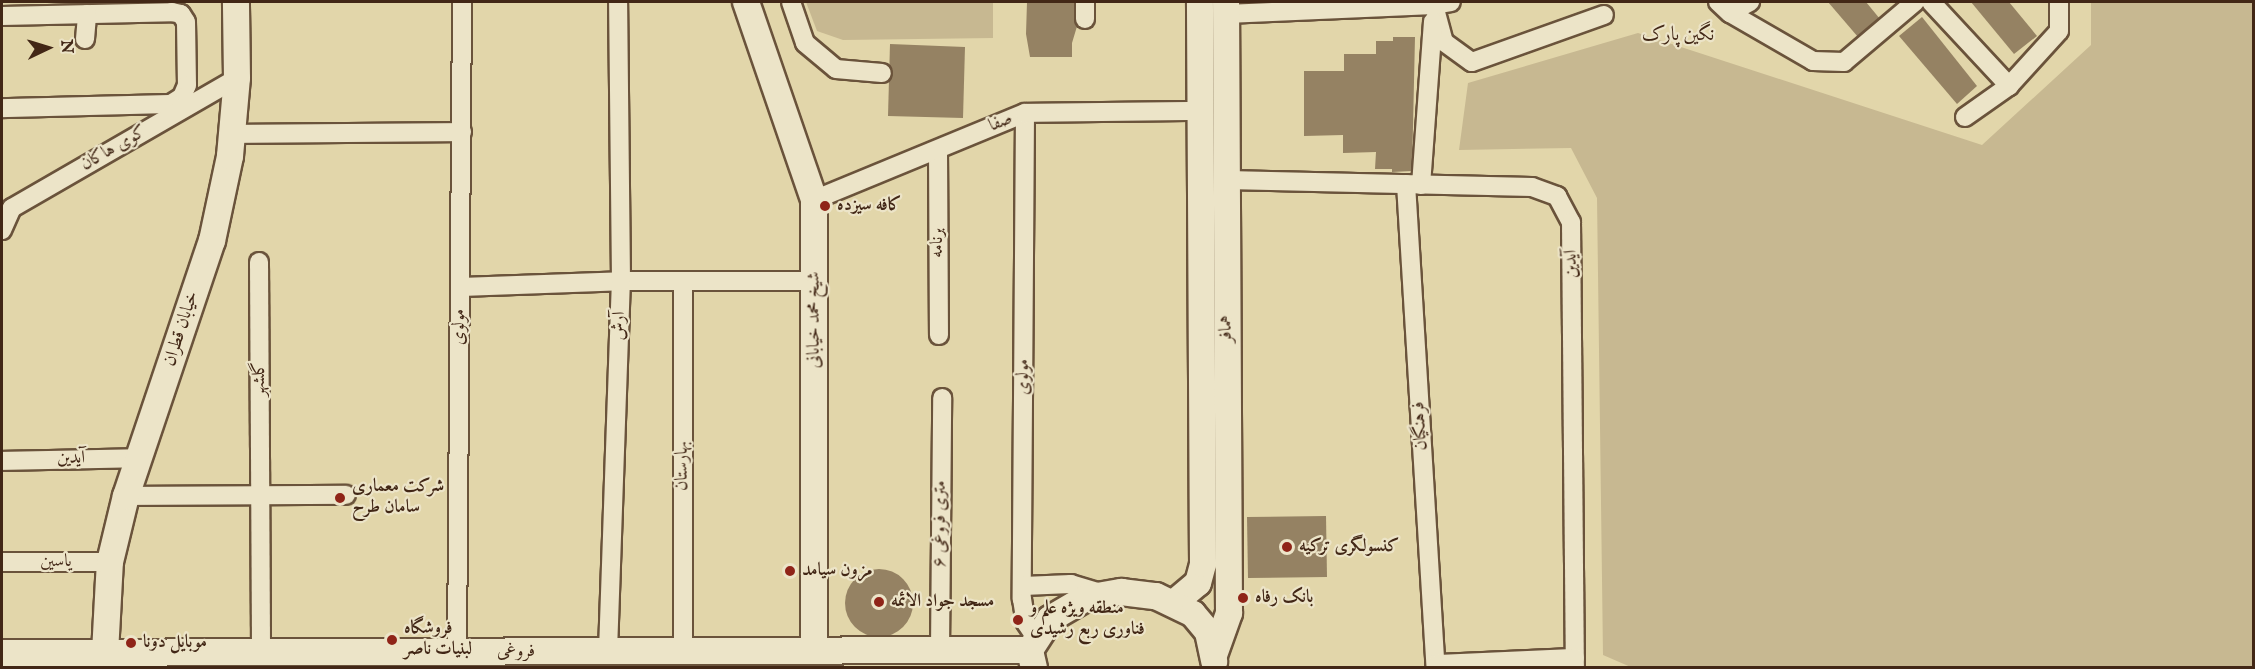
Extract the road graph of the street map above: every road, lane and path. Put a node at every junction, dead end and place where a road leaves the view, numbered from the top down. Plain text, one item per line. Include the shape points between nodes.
1 (236, 2) edge
2 (462, 2) edge
3 (618, 2) edge
4 (746, 2) edge
5 (791, 2) edge
6 (1200, 2) edge
7 (1750, 2) edge
8 (1930, 2) edge
9 (2059, 2) edge
10 (1440, 3) edge
11 (1904, 5) edge
12 (1724, 7) edge
13 (1226, 8) edge
14 (87, 14) junction
15 (1604, 15) dead end
16 (2, 18) edge
17 (84, 39) dead end
18 (882, 73) dead end
19 (237, 78) junction
20 (2009, 86) junction
21 (2, 108) edge
22 (1200, 111) junction
23 (1025, 113) junction
24 (1965, 117) dead end
25 (462, 132) junction
26 (232, 134) junction
27 (938, 150) junction
28 (1227, 180) junction
29 (1413, 184) junction
30 (814, 200) junction
31 (2, 230) edge
32 (260, 262) dead end
33 (621, 281) junction
34 (683, 281) junction
35 (815, 281) junction
36 (461, 287) junction
37 (939, 335) dead end
38 (942, 398) dead end
39 (1202, 441) junction
40 (1228, 441) junction
41 (140, 458) junction
42 (2, 461) edge
43 (260, 495) junction
44 (346, 495) dead end
45 (126, 496) junction
46 (2, 562) edge
47 (110, 562) junction
48 (1023, 586) junction
49 (1103, 594) junction
50 (1174, 603) junction
51 (939, 650) junction
52 (609, 651) junction
53 (684, 651) junction
54 (814, 651) junction
55 (261, 652) junction
56 (457, 652) junction
57 (1034, 652) edge
58 (2, 653) edge
59 (105, 653) junction
60 (1214, 661) edge
61 (1575, 663) edge
62 (1436, 666) edge

1 - 19 main road, خیابان قطران
2 - 25 street, مولوی
3 - 33 street, آرش
4 - 30 main road, شیخ محمد خیابانی
5 - 18 street via 805,43 836,69
6 - 22 main road, همافر
7 - 12 street
8 - 20 street
9 - 20 street via 2059,31
10 - 13 street
10 - 15 street via 1444,42 1472,62
10 - 29 street, فرهنگیان
11 - 12 street via 1844,62 1813,61
13 - 28 main road, همافر
14 - 16 street
14 - 17 street
14 - 21 street via 181,14 186,22 186,85 182,97 171,104
19 - 26 main road, خیابان قطران
19 - 31 street, کوی هاکان via 12,208
20 - 24 street
22 - 23 street, صفا
22 - 39 main road, همافر
23 - 27 street, صفا
23 - 48 street, مولوی
25 - 26 street
25 - 36 street, مولوی
26 - 41 main road, خیابان قطران via 212,241
27 - 30 street, صفا
27 - 37 street, برنامه
28 - 29 street, آیدین
28 - 40 main road, همافر
29 - 61 street, آیدین via 1532,187 1557,195 1571,222
29 - 62 street, فرهنگیان
30 - 35 main road, شیخ محمد خیابانی
32 - 43 street, گلشهر
33 - 34 street
33 - 36 street
33 - 52 street, آرش
34 - 35 street
34 - 53 street, بهارستان
35 - 54 main road, شیخ محمد خیابانی
36 - 56 street, مولوی
38 - 51 street, ۶ متری فروغی
39 - 40 main road
39 - 50 main road, همافر via 1203,564 1198,583
40 - 60 main road, همافر via 1229,613
41 - 42 street, آیدین
41 - 45 main road, خیابان قطران
43 - 44 street
43 - 45 street
43 - 55 street, گلشهر
45 - 47 main road, خیابان قطران
46 - 47 street, یاسین
47 - 59 main road, خیابان قطران
48 - 49 street via 1071,584
48 - 57 street, مولوی via 1022,613
49 - 50 main road via 1138,592
49 - 57 main road via 1068,607 1050,619
50 - 60 main road via 1193,614 1208,632
51 - 54 main road, فروغى
51 - 57 main road, فروغى
52 - 53 main road, فروغى
52 - 56 main road, فروغى
53 - 54 main road, فروغى
55 - 56 main road, فروغى
55 - 59 main road, فروغى
58 - 59 main road, فروغى
61 - 62 street

